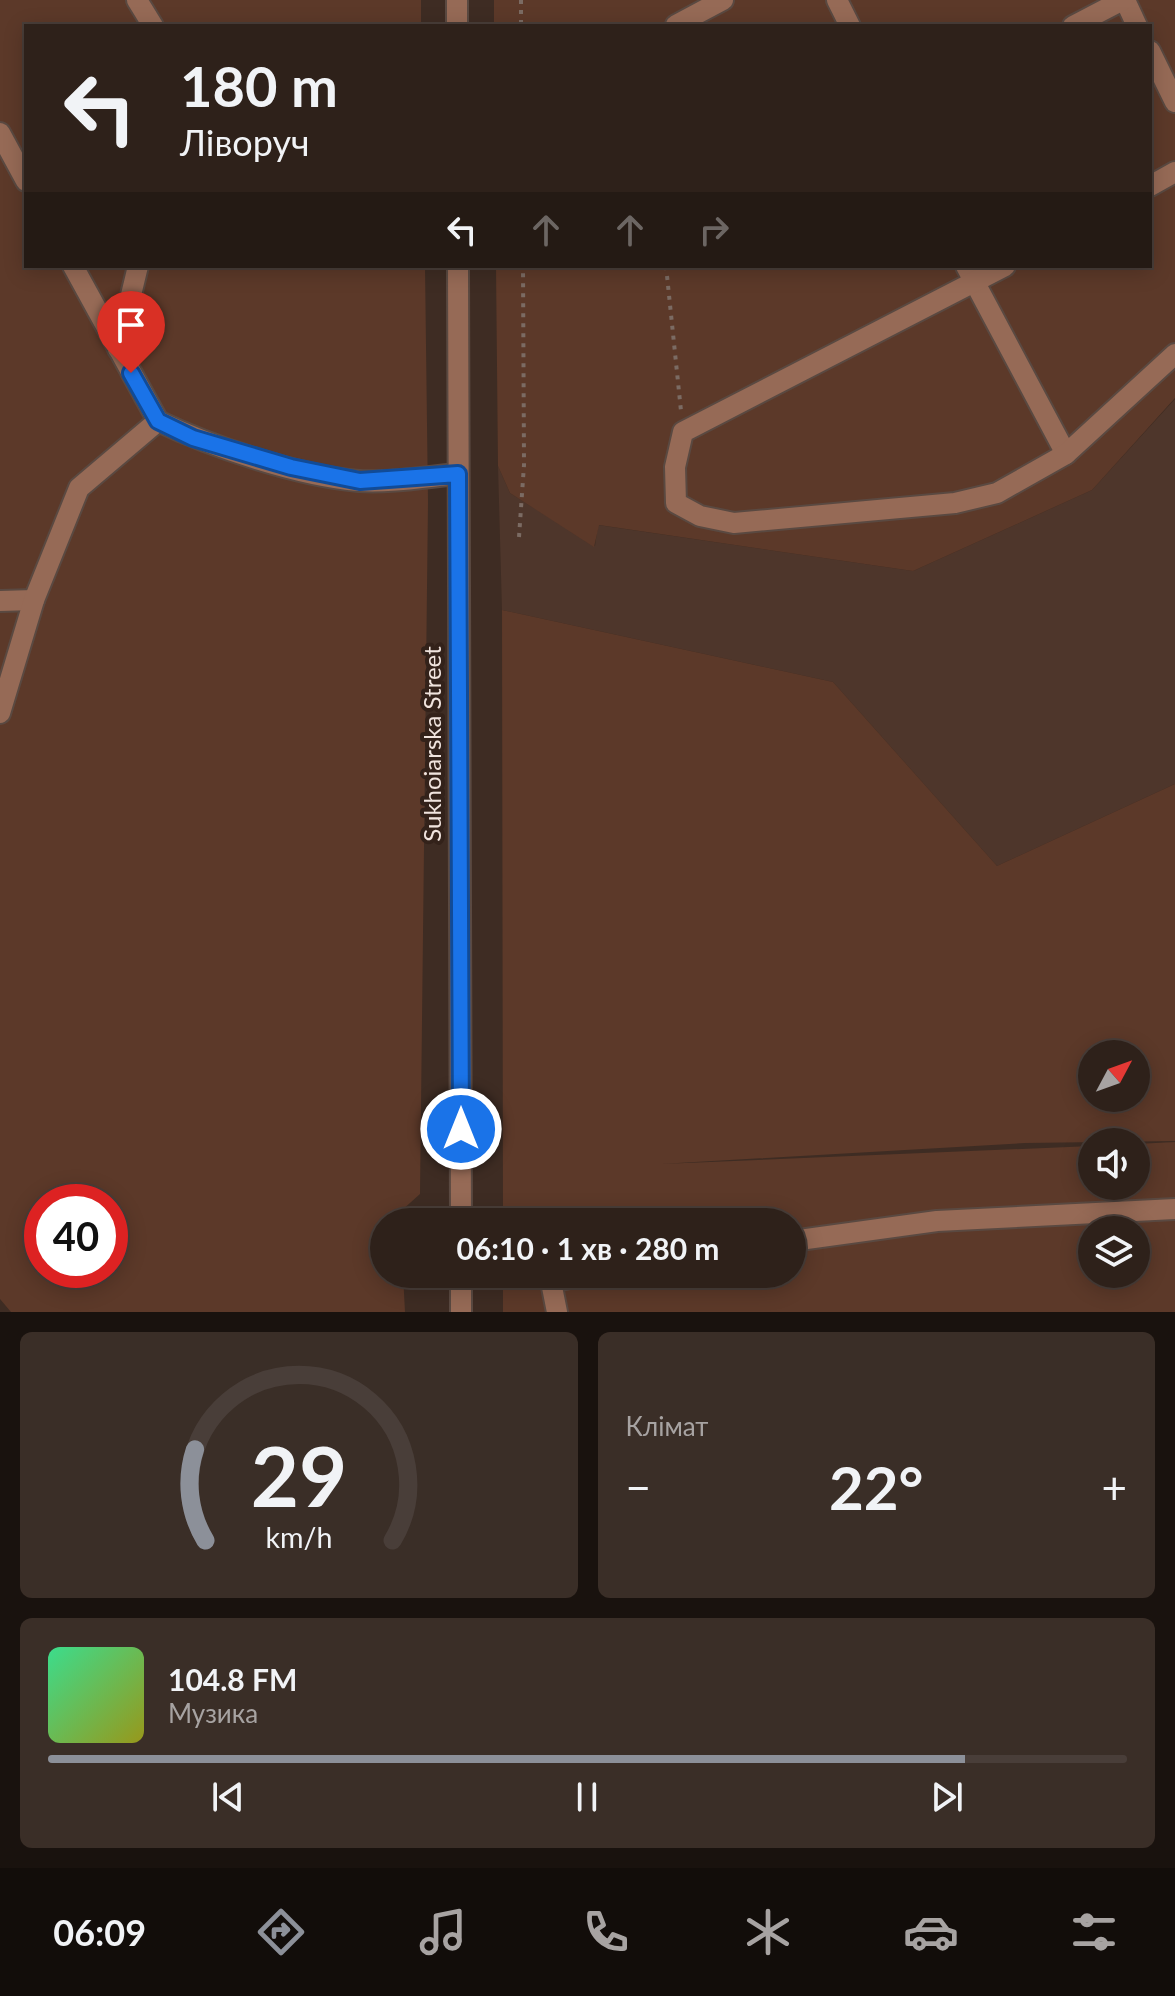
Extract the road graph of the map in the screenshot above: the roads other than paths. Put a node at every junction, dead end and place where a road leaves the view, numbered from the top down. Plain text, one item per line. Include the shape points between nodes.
1 (137, 0) edge
2 (457, 0) edge
3 (723, 0) edge
4 (837, 0) edge
5 (1124, 0) edge
6 (152, 24) edge
7 (457, 24) edge
8 (678, 24) edge
9 (849, 24) edge
10 (1077, 24) edge
11 (1136, 24) edge
12 (1152, 55) edge
13 (1175, 102) edge
14 (0, 133) edge
15 (1175, 172) edge
16 (24, 177) edge
17 (1152, 185) edge
18 (74, 268) edge
19 (138, 268) edge
20 (458, 268) edge
21 (996, 268) edge
22 (970, 274) edge
23 (118, 349) junction
24 (1175, 354) edge
25 (158, 421) junction
26 (1066, 454) junction
27 (458, 474) junction
28 (34, 600) junction
29 (0, 601) edge
30 (0, 713) edge
31 (461, 1208) edge
32 (1175, 1209) edge
33 (806, 1239) edge
34 (461, 1288) edge
35 (552, 1288) edge
36 (461, 1312) edge
37 (557, 1312) edge

1 - 6 street
2 - 7 street
3 - 8 street
4 - 9 street
5 - 10 street
5 - 11 street
12 - 13 street
14 - 16 street
15 - 17 street
18 - 23 street
19 - 23 street
20 - 27 street, Sukhoiarska Street
21 - 22 street
22 - 26 street
22 - 26 street via 683,432 675,467 676,503 700,516 734,523 955,503 997,493
23 - 25 street
24 - 26 street
25 - 27 street via 193,438 360,481
25 - 28 street via 79,488
27 - 31 street, Sukhoiarska Street
28 - 29 street
28 - 30 street
32 - 33 street via 937,1221
34 - 36 street
35 - 37 street

